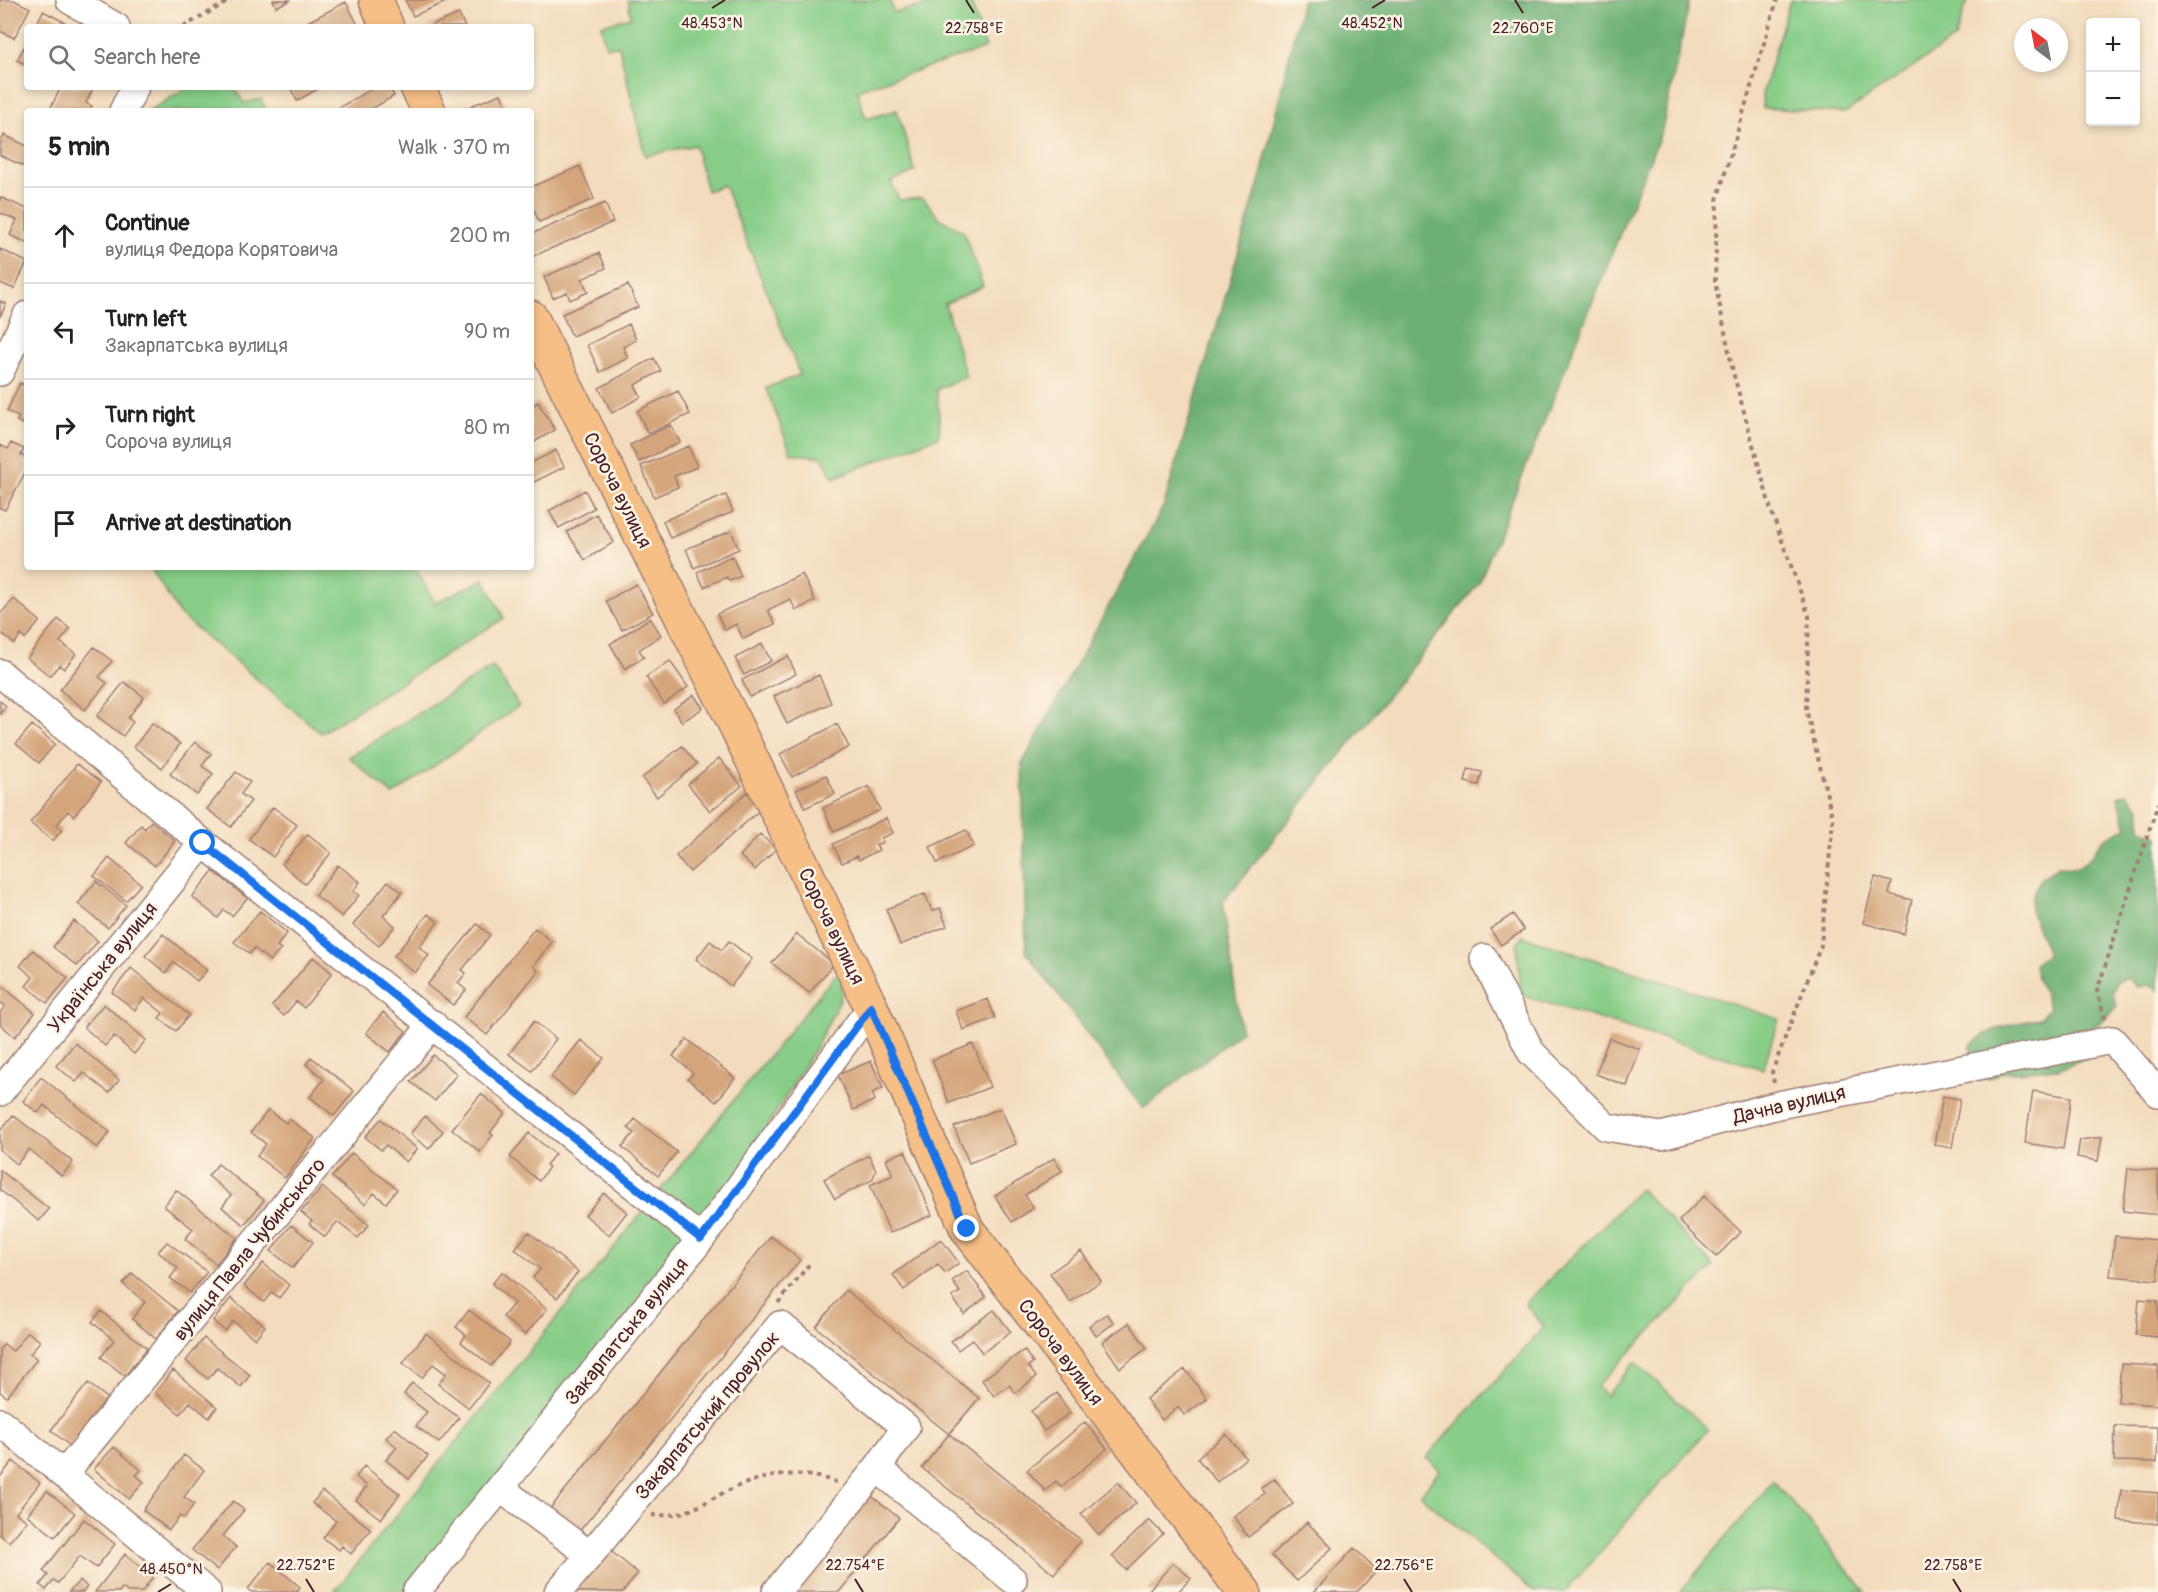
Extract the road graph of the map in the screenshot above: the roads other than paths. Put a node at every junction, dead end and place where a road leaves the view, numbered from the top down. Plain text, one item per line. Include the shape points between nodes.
1 (70, 0) edge
2 (376, 0) edge
3 (111, 24) edge
4 (386, 24) edge
5 (134, 90) edge
6 (418, 90) edge
7 (124, 108) edge
8 (428, 108) edge
9 (24, 321) edge
10 (534, 323) edge
11 (0, 372) edge
12 (0, 673) edge
13 (203, 843) junction
14 (1484, 958) dead end
15 (871, 1007) junction
16 (433, 1024) junction
17 (0, 1092) edge
18 (2158, 1093) edge
19 (701, 1239) junction
20 (0, 1422) edge
21 (878, 1468) junction
22 (64, 1474) junction
23 (500, 1488) junction
24 (590, 1555) junction
25 (1014, 1580) dead end
26 (207, 1592) edge
27 (416, 1592) edge
28 (558, 1592) edge
29 (776, 1592) edge
30 (1244, 1592) edge

1 - 3 street
2 - 4 main road
5 - 7 street
6 - 8 main road
9 - 11 street
10 - 15 main road, Сороча вулиця via 732,718
12 - 13 street
13 - 16 street
13 - 17 street, Українська вулиця
14 - 18 street, Дачна вулиця via 1532,1052 1606,1127 1661,1136 1778,1105 2112,1040
15 - 19 street, Закарпатська вулиця
15 - 30 main road, Сороча вулиця via 967,1229
16 - 19 street
16 - 22 street, вулиця Павла Чубинського
19 - 23 street, Закарпатська вулиця
20 - 22 street
21 - 24 street, Закарпатський провулок via 906,1427 780,1325
21 - 25 street
21 - 29 street, Закарпатський провулок
22 - 26 street
23 - 24 street
23 - 27 street, Закарпатська вулиця
24 - 28 street, Закарпатський провулок

